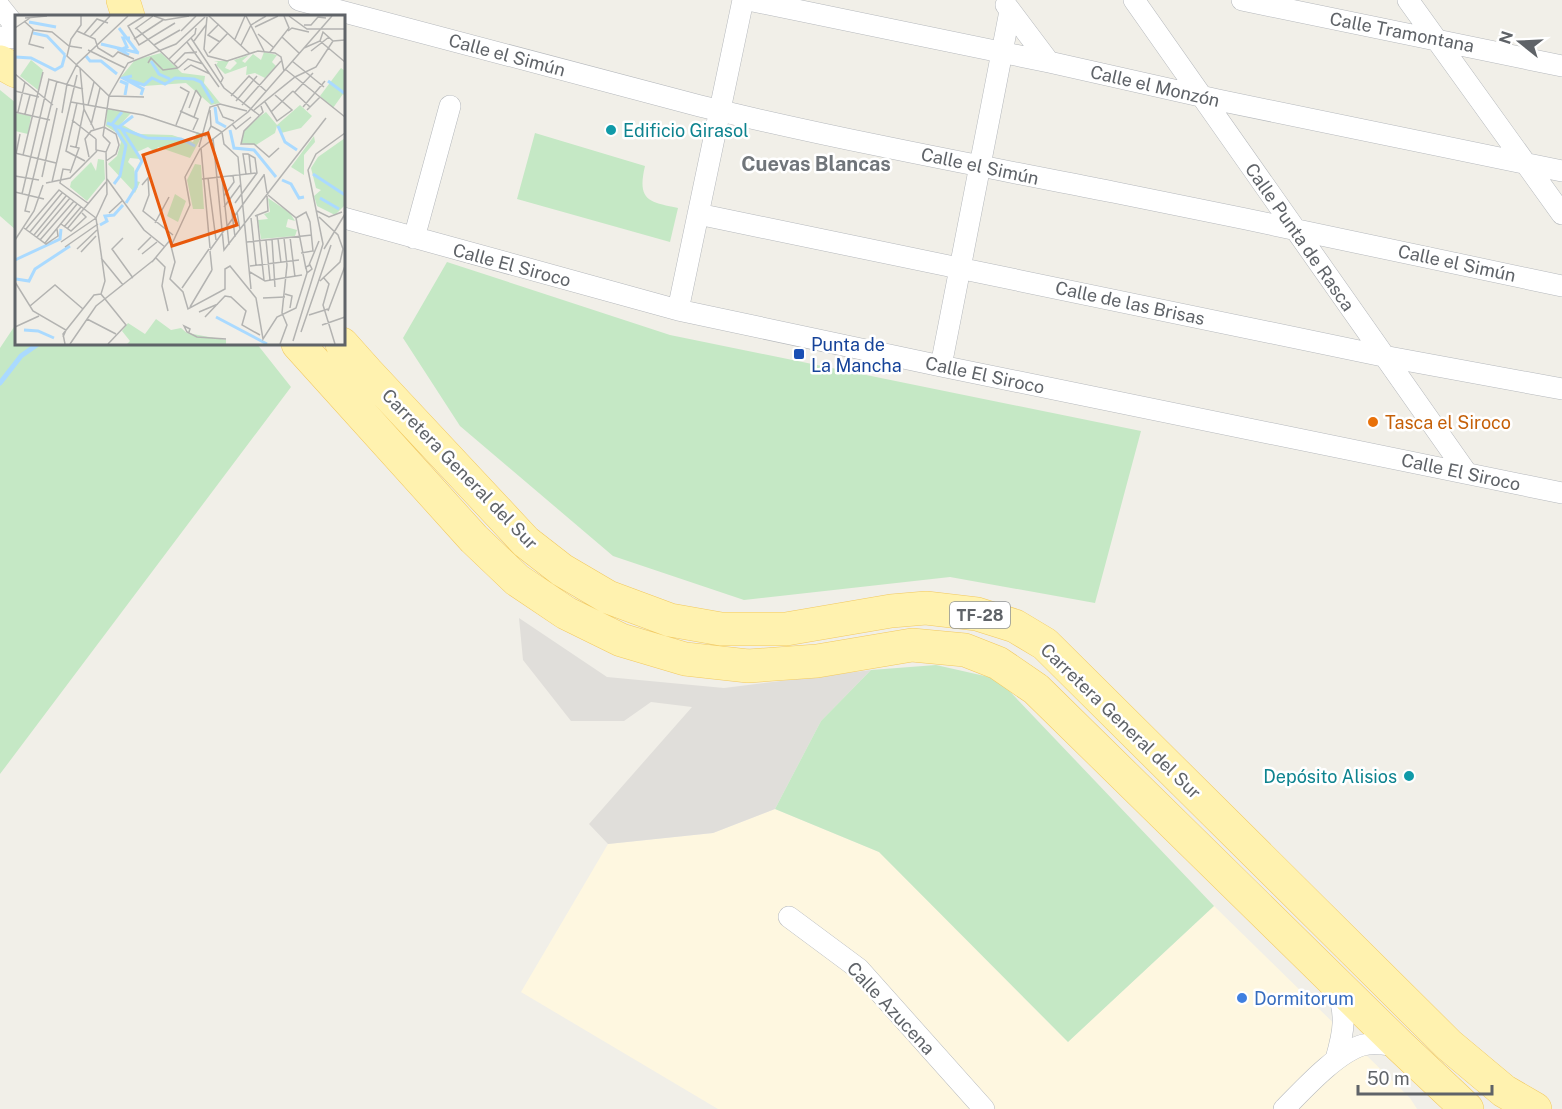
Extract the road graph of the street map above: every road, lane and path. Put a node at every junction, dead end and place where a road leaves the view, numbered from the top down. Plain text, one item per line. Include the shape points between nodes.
1 (299, 0) edge
2 (743, 0) edge
3 (748, 0) edge
4 (1134, 0) edge
5 (1242, 0) edge
6 (1408, 0) edge
7 (1006, 6) edge
8 (0, 7) edge
9 (15, 26) edge
10 (0, 37) edge
11 (15, 38) edge
12 (1436, 39) junction
13 (1002, 53) junction
14 (0, 62) edge
15 (1049, 62) junction
16 (1562, 66) edge
17 (15, 70) edge
18 (1202, 97) junction
19 (450, 106) dead end
20 (720, 111) junction
21 (1526, 163) junction
22 (980, 166) junction
23 (1562, 171) edge
24 (698, 214) junction
25 (1562, 214) edge
26 (345, 218) edge
27 (1294, 228) junction
28 (414, 238) junction
29 (960, 267) junction
30 (1562, 286) edge
31 (678, 310) junction
32 (299, 345) edge
33 (343, 345) edge
34 (1383, 356) junction
35 (941, 366) junction
36 (1562, 388) edge
37 (1466, 472) junction
38 (1562, 493) edge
39 (789, 917) dead end
40 (1332, 978) junction
41 (1400, 1046) junction
42 (1336, 1059) junction
43 (984, 1109) edge
44 (1284, 1109) edge
45 (1467, 1109) edge
46 (1535, 1109) edge

1 - 20 street, Calle el Simún
2 - 20 street
3 - 13 street, Calle el Monzón
4 - 18 street, Calle Punta de Rasca
5 - 12 street, Calle Tramontana
6 - 12 street
7 - 13 street
7 - 15 street
8 - 9 street
10 - 11 street
12 - 16 street, Calle Tramontana
12 - 21 street
13 - 15 street, Calle el Monzón
13 - 22 street
14 - 17 main road
15 - 18 street, Calle el Monzón
18 - 21 street, Calle el Monzón
18 - 27 street, Calle Punta de Rasca
19 - 28 street
20 - 22 street, Calle el Simún
20 - 24 street
21 - 23 street, Calle el Monzón
21 - 25 street
22 - 27 street, Calle el Simún
22 - 29 street
24 - 29 street, Calle de las Brisas
24 - 31 street
26 - 28 street, Calle El Siroco
27 - 30 street, Calle el Simún
27 - 34 street, Calle Punta de Rasca
28 - 31 street, Calle El Siroco
29 - 34 street, Calle de las Brisas
29 - 35 street
31 - 35 street, Calle El Siroco
32 - 40 main road, Carretera General del Sur / TF-28 via 474,539 517,580 566,614 621,640 685,659 748,666 817,661 912,645 965,650 998,663 1036,688
33 - 46 main road, Carretera General del Sur / TF-28 via 526,542 562,570 608,597 670,620 721,629 786,629 926,608 977,614 1015,626 1045,644 1449,1045 1504,1091
34 - 36 street, Calle de las Brisas
34 - 37 street, Calle Punta de Rasca
35 - 37 street, Calle El Siroco
37 - 38 street, Calle El Siroco
39 - 43 street, Calle Azucena via 859,969
40 - 41 main road, Carretera General del Sur / TF-28
40 - 42 street via 1342,1003 1344,1023
41 - 42 street via 1362,1045
41 - 45 main road, Carretera General del Sur / TF-28
42 - 44 street

